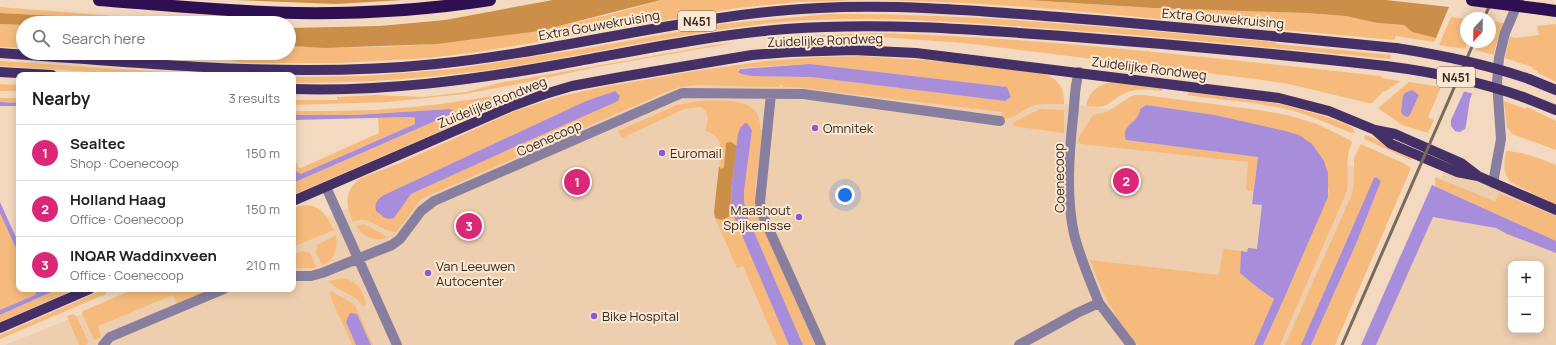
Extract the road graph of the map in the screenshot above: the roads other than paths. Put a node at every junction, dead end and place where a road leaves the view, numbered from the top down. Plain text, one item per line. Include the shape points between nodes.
1 (99, 0) edge
2 (490, 0) edge
3 (1472, 0) edge
4 (1519, 0) edge
5 (1556, 11) edge
6 (0, 53) edge
7 (16, 54) edge
8 (104, 60) edge
9 (0, 72) edge
10 (1079, 72) junction
11 (16, 73) edge
12 (296, 89) edge
13 (1556, 90) edge
14 (771, 94) junction
15 (1556, 110) edge
16 (1000, 121) dead end
17 (1493, 183) junction
18 (326, 187) junction
19 (296, 200) edge
20 (1556, 210) edge
21 (359, 259) junction
22 (296, 276) edge
23 (83, 292) edge
24 (217, 292) edge
25 (1099, 303) junction
26 (0, 328) edge
27 (103, 345) edge
28 (396, 345) edge
29 (821, 345) edge
30 (1019, 345) edge
31 (1131, 345) edge

1 - 2 highway via 318,14 394,11
3 - 5 highway, bridge
4 - 17 street via 1507,26 1499,58 1497,82 1500,139
6 - 7 main road, Extra Gouwekruising / N451, bridge
8 - 13 main road, Extra Gouwekruising / N451, bridge via 237,69 372,69 498,56 735,15 801,9 938,8 1111,21 1396,48 1457,58 1495,68
9 - 11 main road
10 - 17 main road, Zuidelijke Rondweg via 1279,98 1329,111 1375,130 1391,144 1457,172 1478,176
10 - 18 main road, Zuidelijke Rondweg via 888,51 790,52 725,59 572,86 545,94
10 - 25 street, Coenecoop via 1075,83 1070,144 1070,201 1074,234
12 - 15 main road, N451, bridge via 345,89 439,83 745,33 856,25 988,30 1386,66 1452,76 1493,87
14 - 16 street, Coenecoop via 803,94
14 - 21 street, Coenecoop via 682,93 434,201 421,211 400,239
14 - 29 street via 760,202 763,216
17 - 20 main road, Zuidelijke Rondweg
18 - 19 main road, Zuidelijke Rondweg
18 - 21 street
21 - 22 street, Coenecoop via 311,276
21 - 28 street
23 - 26 main road
24 - 27 street via 110,337
25 - 30 street
25 - 31 street, Coenecoop

